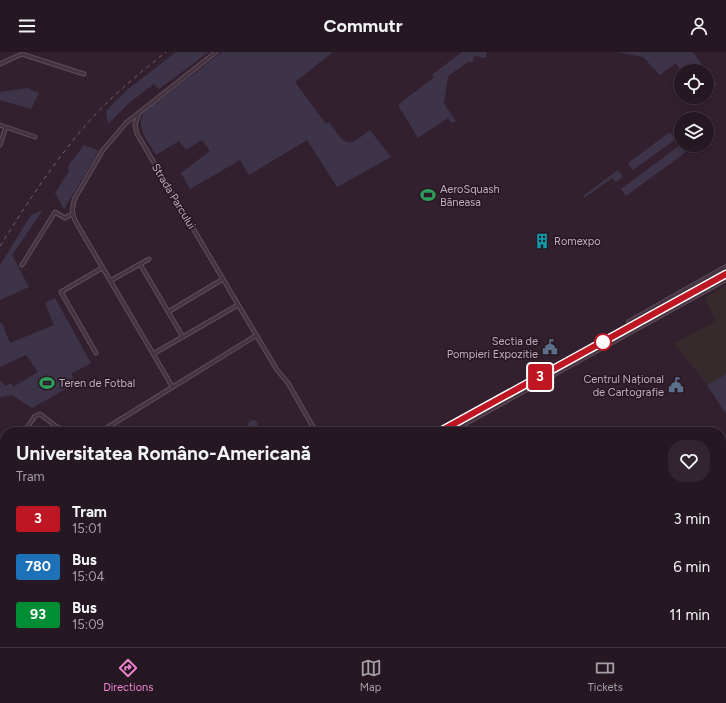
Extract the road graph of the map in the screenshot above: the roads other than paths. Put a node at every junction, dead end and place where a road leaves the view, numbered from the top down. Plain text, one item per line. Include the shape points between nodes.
1 (216, 52) edge
2 (0, 64) edge
3 (84, 74) dead end
4 (140, 111) junction
5 (0, 125) edge
6 (6, 127) junction
7 (35, 137) dead end
8 (0, 145) edge
9 (72, 214) junction
10 (149, 259) dead end
11 (140, 264) junction
12 (22, 265) dead end
13 (726, 267) edge
14 (102, 268) junction
15 (726, 274) edge
16 (223, 279) junction
17 (724, 280) edge
18 (110, 281) junction
19 (238, 305) junction
20 (168, 312) junction
21 (629, 322) dead end
22 (257, 335) junction
23 (183, 337) junction
24 (96, 353) dead end
25 (153, 354) junction
26 (172, 386) junction
27 (27, 427) edge
28 (57, 427) edge
29 (108, 427) edge
30 (313, 427) edge
31 (458, 427) edge

1 - 4 street
2 - 3 street via 22,54
4 - 9 street via 103,150 75,198
4 - 16 street, Strada Parcului via 135,125 137,134
5 - 6 street
6 - 7 street
6 - 8 street
9 - 12 street via 65,218 55,212
9 - 14 street
10 - 11 street
11 - 18 street
11 - 20 street
13 - 21 street
14 - 18 street
14 - 24 street via 61,292
15 - 17 street
16 - 19 street, Strada Parcului
16 - 20 street
17 - 31 street
18 - 25 street
19 - 22 street, Strada Parcului
19 - 23 street
20 - 23 street
22 - 26 street
22 - 30 street, Strada Parcului
23 - 25 street
25 - 26 street
26 - 29 street
27 - 28 street via 39,414

